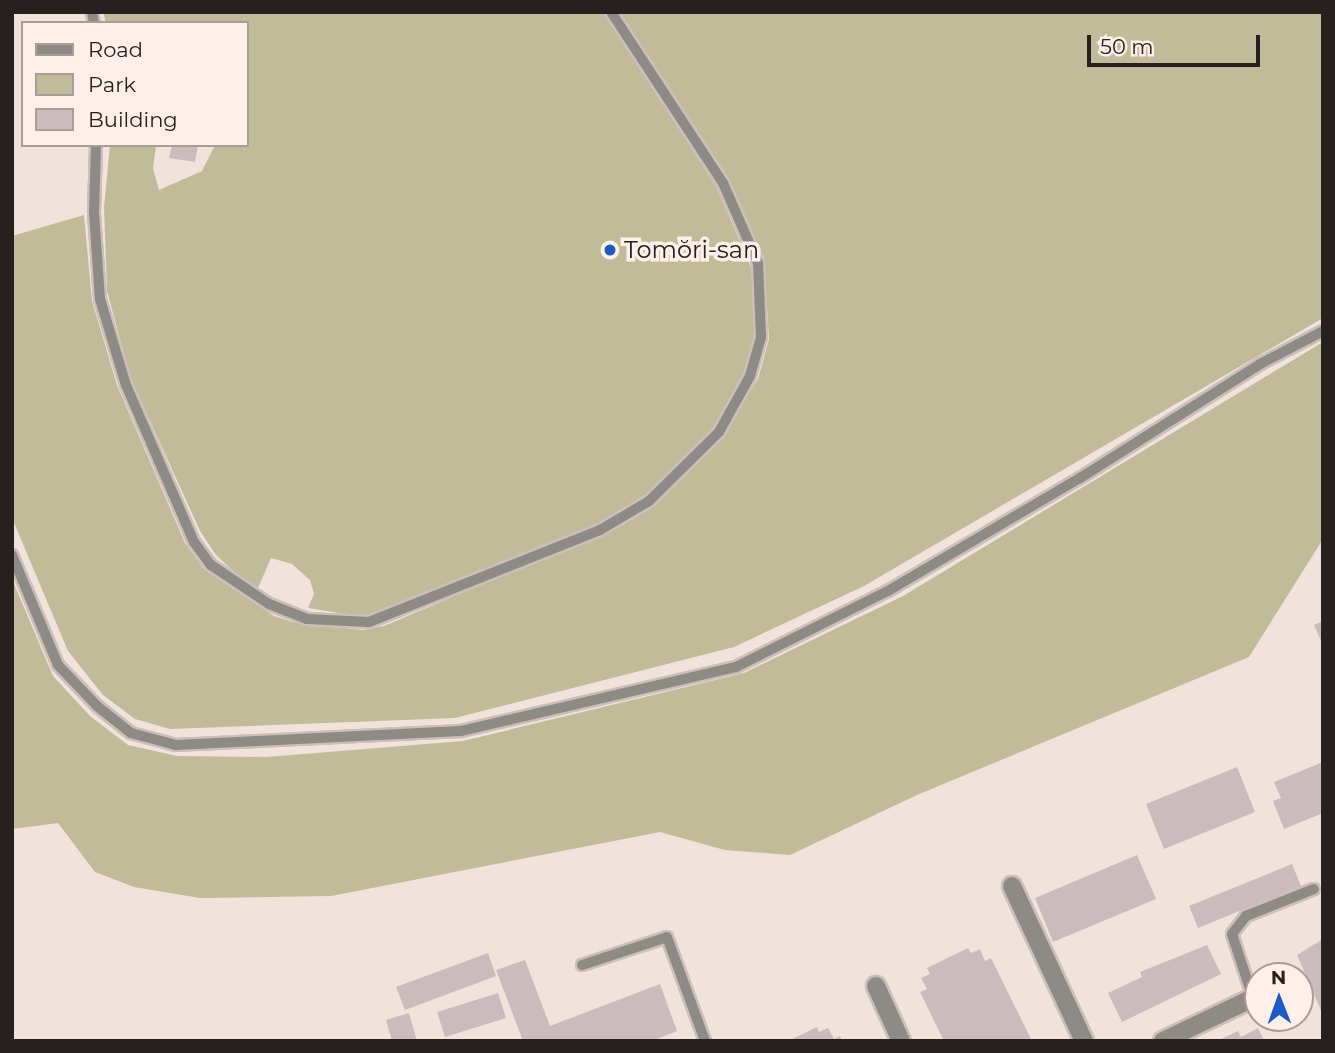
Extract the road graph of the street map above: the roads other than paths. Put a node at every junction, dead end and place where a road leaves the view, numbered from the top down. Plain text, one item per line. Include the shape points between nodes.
1 (611, 12) edge
2 (96, 147) edge
3 (1323, 331) edge
4 (12, 555) edge
5 (1012, 886) dead end
6 (1314, 889) dead end
7 (582, 965) dead end
8 (1244, 971) edge
9 (876, 986) dead end
10 (1244, 1002) edge
11 (705, 1041) edge
12 (901, 1041) edge
13 (1084, 1041) edge
14 (1163, 1041) edge

1 - 2 lane via 723,183 758,262 761,337 750,376 719,432 649,500 600,530 369,622 307,620 269,604 211,565 194,542 126,385 100,299 94,213
3 - 4 lane via 1261,363 1080,478 888,591 736,667 461,731 176,745 131,733 58,665
5 - 13 street
6 - 8 lane via 1246,916 1232,934
7 - 11 lane via 667,937
9 - 12 street
10 - 14 street

